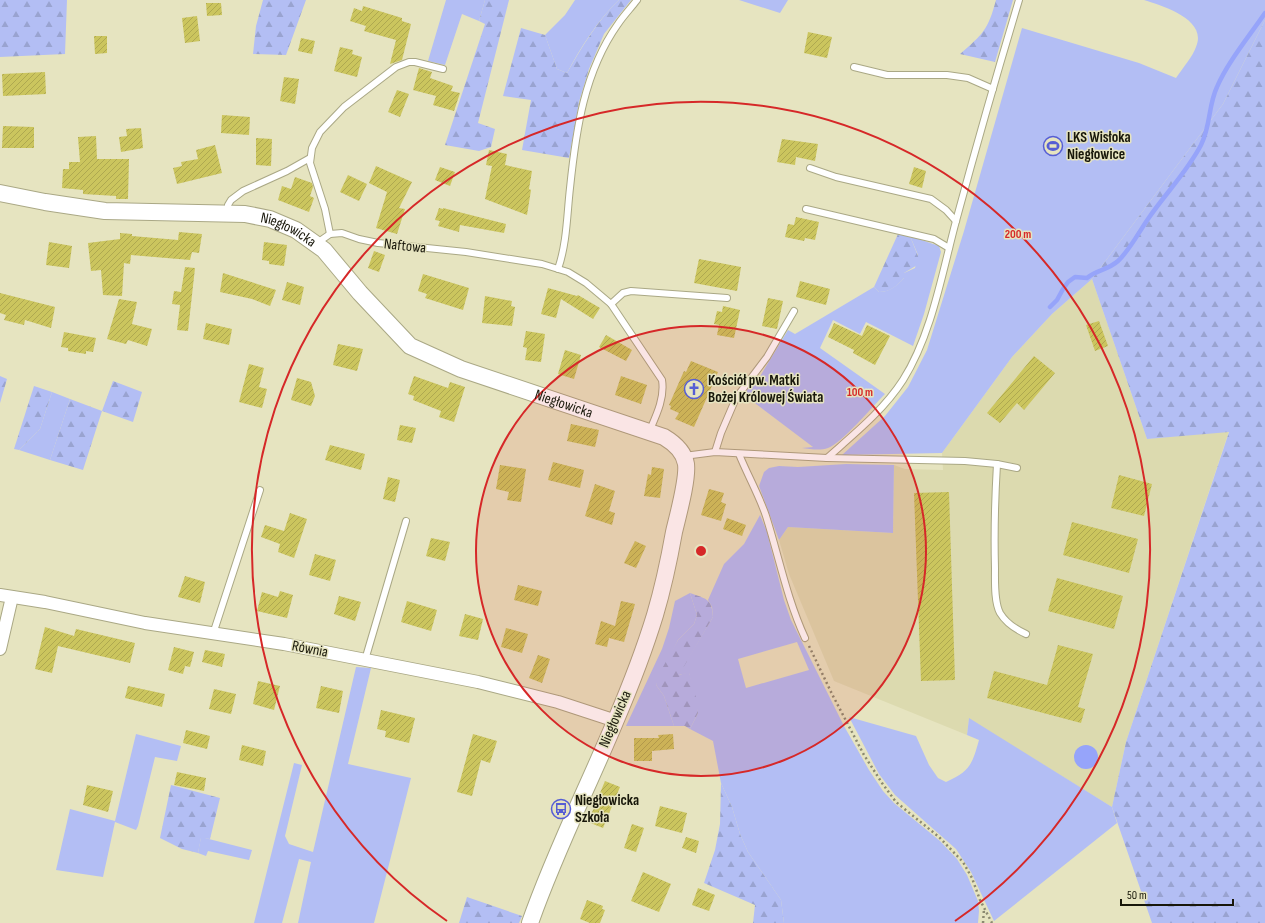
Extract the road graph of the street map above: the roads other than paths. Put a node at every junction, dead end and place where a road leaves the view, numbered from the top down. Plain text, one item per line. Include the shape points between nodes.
1 (637, 0) edge
2 (1019, 0) edge
3 (854, 67) dead end
4 (443, 69) dead end
5 (993, 89) junction
6 (310, 158) junction
7 (810, 168) dead end
8 (0, 193) edge
9 (806, 209) dead end
10 (228, 214) junction
11 (956, 221) junction
12 (323, 239) junction
13 (949, 248) junction
14 (558, 269) junction
15 (726, 298) dead end
16 (611, 304) junction
17 (794, 311) dead end
18 (649, 432) junction
19 (715, 452) junction
20 (739, 454) junction
21 (684, 456) junction
22 (827, 458) junction
23 (997, 464) junction
24 (1017, 468) dead end
25 (260, 490) dead end
26 (406, 521) dead end
27 (0, 595) edge
28 (12, 597) junction
29 (213, 634) junction
30 (1026, 634) dead end
31 (805, 638) road end
32 (0, 649) edge
33 (365, 660) junction
34 (616, 721) junction
35 (530, 923) edge

1 - 14 lane via 618,23 601,52 589,82 575,145 565,235
2 - 5 lane
3 - 5 lane via 887,75 947,74 968,78
4 - 6 lane via 415,62 402,64 390,70 324,126 316,139
5 - 11 lane
6 - 10 lane via 243,191 231,200
6 - 12 lane via 325,209 328,229
7 - 11 lane via 836,177 931,199
8 - 10 street, Niegłowicka via 105,211
9 - 13 lane via 934,239
10 - 12 street, Niegłowicka via 245,214 270,219
11 - 13 lane
12 - 14 lane, Naftowa via 342,233 378,243 488,255
12 - 18 street, Niegłowicka via 324,250 410,346 461,369
13 - 22 lane via 923,339 902,381 858,431
14 - 16 lane, Naftowa via 586,283
15 - 16 lane via 630,291 623,292
16 - 18 lane, Naftowa via 662,380 662,398
17 - 19 lane via 767,357 736,398
18 - 21 street, Niegłowicka via 672,442
19 - 20 lane
19 - 21 lane
20 - 22 lane
20 - 31 lane via 765,514 789,598
21 - 34 street, Niegłowicka via 685,481 668,564 644,648
22 - 23 lane
23 - 24 lane
23 - 30 lane via 994,547 997,601 999,612 1004,619
25 - 29 lane
26 - 33 lane
27 - 28 street, Równia
28 - 29 street, Równia
28 - 32 street
29 - 33 street, Równia via 284,644
33 - 34 street, Równia via 478,682 558,702
34 - 35 street, Niegłowicka

